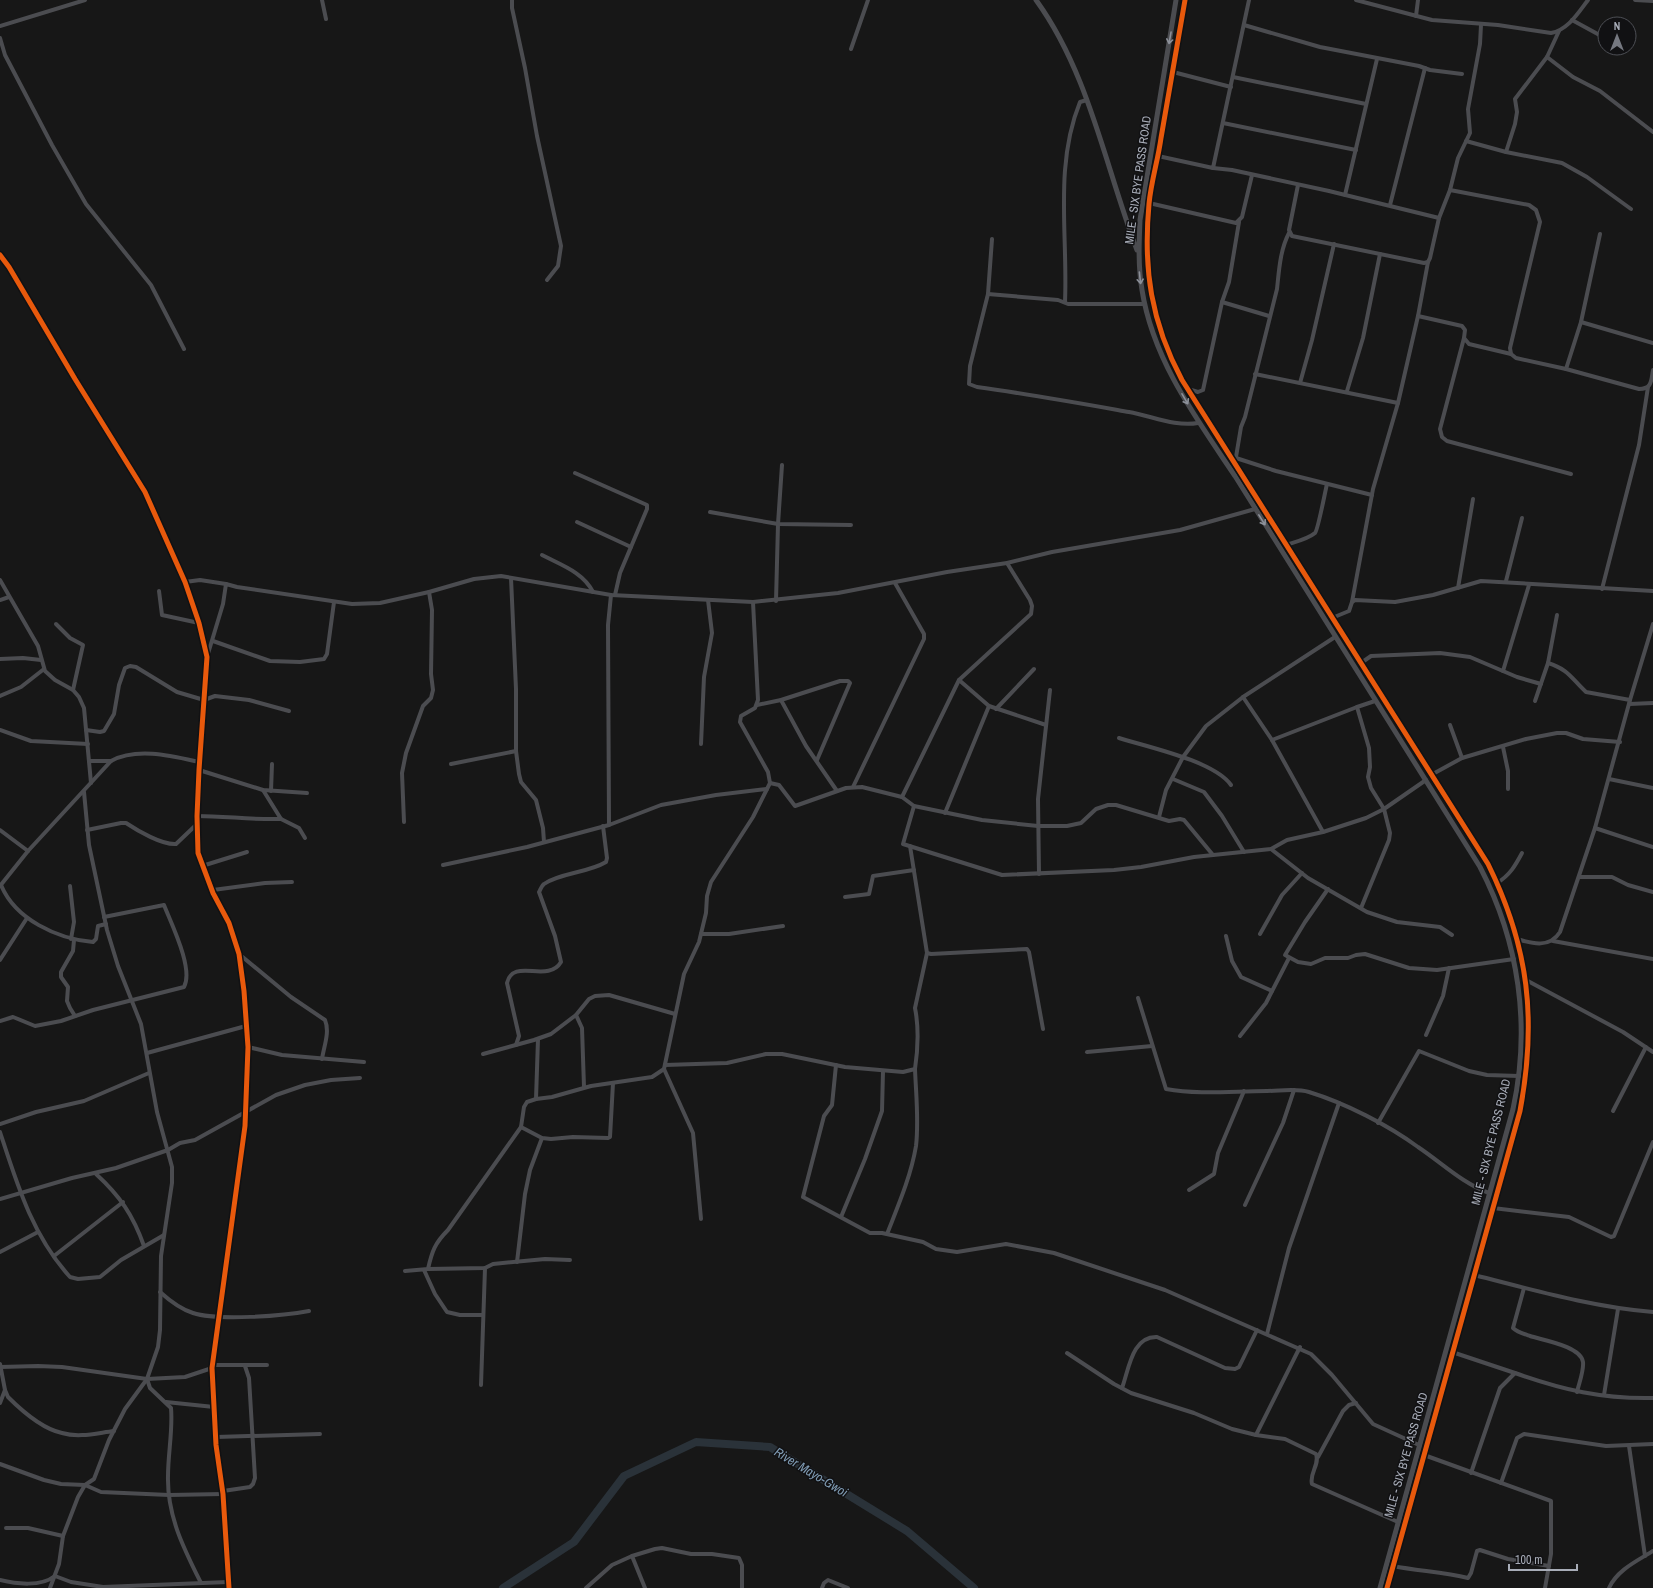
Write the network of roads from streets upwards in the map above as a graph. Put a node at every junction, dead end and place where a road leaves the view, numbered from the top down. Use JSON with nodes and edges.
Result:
{"nodes":[{"id":1,"x":85,"y":0,"type":"edge"},
{"id":2,"x":322,"y":0,"type":"edge"},
{"id":3,"x":512,"y":0,"type":"edge"},
{"id":4,"x":868,"y":0,"type":"edge"},
{"id":5,"x":1036,"y":0,"type":"edge"},
{"id":6,"x":1176,"y":0,"type":"edge"},
{"id":7,"x":1185,"y":0,"type":"edge"},
{"id":8,"x":1249,"y":0,"type":"edge"},
{"id":9,"x":1356,"y":0,"type":"edge"},
{"id":10,"x":1418,"y":0,"type":"edge"},
{"id":11,"x":1588,"y":0,"type":"edge"},
{"id":12,"x":1635,"y":0,"type":"edge"},
{"id":13,"x":1653,"y":1,"type":"edge"},
{"id":14,"x":1416,"y":16,"type":"junction"},
{"id":15,"x":326,"y":19,"type":"dead end"},
{"id":16,"x":1572,"y":20,"type":"junction"},
{"id":17,"x":1481,"y":24,"type":"junction"},
{"id":18,"x":1244,"y":25,"type":"junction"},
{"id":19,"x":0,"y":26,"type":"edge"},
{"id":20,"x":1558,"y":31,"type":"junction"},
{"id":21,"x":1597,"y":34,"type":"edge"},
{"id":22,"x":0,"y":38,"type":"edge"},
{"id":23,"x":851,"y":49,"type":"dead end"},
{"id":24,"x":1547,"y":57,"type":"junction"},
{"id":25,"x":1377,"y":58,"type":"junction"},
{"id":26,"x":1425,"y":68,"type":"junction"},
{"id":27,"x":1172,"y":72,"type":"junction"},
{"id":28,"x":1462,"y":74,"type":"dead end"},
{"id":29,"x":1233,"y":77,"type":"junction"},
{"id":30,"x":1231,"y":87,"type":"junction"},
{"id":31,"x":1087,"y":100,"type":"junction"},
{"id":32,"x":1366,"y":104,"type":"junction"},
{"id":33,"x":1223,"y":124,"type":"junction"},
{"id":34,"x":1653,"y":132,"type":"edge"},
{"id":35,"x":1466,"y":141,"type":"junction"},
{"id":36,"x":1356,"y":150,"type":"junction"},
{"id":37,"x":1506,"y":152,"type":"junction"},
{"id":38,"x":1158,"y":156,"type":"junction"},
{"id":39,"x":1213,"y":168,"type":"junction"},
{"id":40,"x":1252,"y":175,"type":"junction"},
{"id":41,"x":1298,"y":185,"type":"junction"},
{"id":42,"x":1450,"y":190,"type":"junction"},
{"id":43,"x":1345,"y":195,"type":"junction"},
{"id":44,"x":1149,"y":203,"type":"junction"},
{"id":45,"x":1390,"y":205,"type":"junction"},
{"id":46,"x":1631,"y":208,"type":"dead end"},
{"id":47,"x":1439,"y":218,"type":"junction"},
{"id":48,"x":1239,"y":222,"type":"junction"},
{"id":49,"x":1289,"y":233,"type":"junction"},
{"id":50,"x":1600,"y":234,"type":"dead end"},
{"id":51,"x":992,"y":240,"type":"dead end"},
{"id":52,"x":1334,"y":244,"type":"junction"},
{"id":53,"x":1138,"y":252,"type":"junction"},
{"id":54,"x":1380,"y":254,"type":"junction"},
{"id":55,"x":0,"y":255,"type":"edge"},
{"id":56,"x":1428,"y":262,"type":"junction"},
{"id":57,"x":1148,"y":276,"type":"junction"},
{"id":58,"x":547,"y":280,"type":"dead end"},
{"id":59,"x":988,"y":294,"type":"junction"},
{"id":60,"x":1065,"y":302,"type":"junction"},
{"id":61,"x":1222,"y":302,"type":"junction"},
{"id":62,"x":1144,"y":304,"type":"junction"},
{"id":63,"x":1270,"y":316,"type":"junction"},
{"id":64,"x":1418,"y":316,"type":"junction"},
{"id":65,"x":1581,"y":322,"type":"junction"},
{"id":66,"x":1464,"y":338,"type":"junction"},
{"id":67,"x":1653,"y":343,"type":"edge"},
{"id":68,"x":184,"y":349,"type":"dead end"},
{"id":69,"x":1511,"y":354,"type":"junction"},
{"id":70,"x":1566,"y":369,"type":"junction"},
{"id":71,"x":1653,"y":370,"type":"edge"},
{"id":72,"x":1255,"y":374,"type":"junction"},
{"id":73,"x":1300,"y":383,"type":"junction"},
{"id":74,"x":1648,"y":387,"type":"junction"},
{"id":75,"x":1188,"y":389,"type":"junction"},
{"id":76,"x":1347,"y":391,"type":"junction"},
{"id":77,"x":1398,"y":403,"type":"junction"},
{"id":78,"x":1198,"y":423,"type":"junction"},
{"id":79,"x":1235,"y":461,"type":"junction"},
{"id":80,"x":782,"y":465,"type":"dead end"},
{"id":81,"x":575,"y":472,"type":"dead end"},
{"id":82,"x":1571,"y":474,"type":"dead end"},
{"id":83,"x":1327,"y":484,"type":"junction"},
{"id":84,"x":1372,"y":496,"type":"junction"},
{"id":85,"x":1473,"y":499,"type":"dead end"},
{"id":86,"x":1255,"y":509,"type":"junction"},
{"id":87,"x":710,"y":512,"type":"dead end"},
{"id":88,"x":1522,"y":518,"type":"dead end"},
{"id":89,"x":577,"y":522,"type":"dead end"},
{"id":90,"x":778,"y":524,"type":"junction"},
{"id":91,"x":851,"y":525,"type":"dead end"},
{"id":92,"x":1286,"y":545,"type":"junction"},
{"id":93,"x":631,"y":546,"type":"junction"},
{"id":94,"x":542,"y":556,"type":"dead end"},
{"id":95,"x":1007,"y":563,"type":"junction"},
{"id":96,"x":511,"y":578,"type":"junction"},
{"id":97,"x":0,"y":580,"type":"edge"},
{"id":98,"x":1506,"y":581,"type":"junction"},
{"id":99,"x":186,"y":582,"type":"junction"},
{"id":100,"x":895,"y":583,"type":"junction"},
{"id":101,"x":226,"y":584,"type":"junction"},
{"id":102,"x":1529,"y":585,"type":"junction"},
{"id":103,"x":1458,"y":588,"type":"junction"},
{"id":104,"x":1602,"y":589,"type":"junction"},
{"id":105,"x":159,"y":591,"type":"dead end"},
{"id":106,"x":1653,"y":591,"type":"edge"},
{"id":107,"x":429,"y":592,"type":"junction"},
{"id":108,"x":593,"y":592,"type":"junction"},
{"id":109,"x":613,"y":595,"type":"junction"},
{"id":110,"x":9,"y":598,"type":"junction"},
{"id":111,"x":0,"y":600,"type":"edge"},
{"id":112,"x":708,"y":600,"type":"junction"},
{"id":113,"x":776,"y":601,"type":"junction"},
{"id":114,"x":334,"y":602,"type":"junction"},
{"id":115,"x":753,"y":602,"type":"junction"},
{"id":116,"x":1322,"y":602,"type":"junction"},
{"id":117,"x":1352,"y":602,"type":"junction"},
{"id":118,"x":1316,"y":606,"type":"junction"},
{"id":119,"x":1557,"y":615,"type":"dead end"},
{"id":120,"x":1332,"y":618,"type":"junction"},
{"id":121,"x":199,"y":623,"type":"junction"},
{"id":122,"x":56,"y":624,"type":"dead end"},
{"id":123,"x":1653,"y":624,"type":"edge"},
{"id":124,"x":1335,"y":637,"type":"junction"},
{"id":125,"x":213,"y":641,"type":"junction"},
{"id":126,"x":207,"y":657,"type":"junction"},
{"id":127,"x":0,"y":659,"type":"edge"},
{"id":128,"x":41,"y":660,"type":"junction"},
{"id":129,"x":1361,"y":663,"type":"junction"},
{"id":130,"x":1548,"y":663,"type":"junction"},
{"id":131,"x":44,"y":669,"type":"junction"},
{"id":132,"x":1034,"y":669,"type":"dead end"},
{"id":133,"x":1503,"y":671,"type":"junction"},
{"id":134,"x":960,"y":680,"type":"junction"},
{"id":135,"x":1541,"y":684,"type":"junction"},
{"id":136,"x":73,"y":690,"type":"junction"},
{"id":137,"x":1050,"y":690,"type":"dead end"},
{"id":138,"x":0,"y":696,"type":"edge"},
{"id":139,"x":1243,"y":696,"type":"junction"},
{"id":140,"x":204,"y":700,"type":"junction"},
{"id":141,"x":781,"y":700,"type":"junction"},
{"id":142,"x":1535,"y":700,"type":"dead end"},
{"id":143,"x":1375,"y":701,"type":"junction"},
{"id":144,"x":1629,"y":702,"type":"junction"},
{"id":145,"x":1653,"y":703,"type":"edge"},
{"id":146,"x":757,"y":705,"type":"junction"},
{"id":147,"x":989,"y":706,"type":"junction"},
{"id":148,"x":1357,"y":707,"type":"junction"},
{"id":149,"x":996,"y":709,"type":"junction"},
{"id":150,"x":289,"y":711,"type":"dead end"},
{"id":151,"x":1046,"y":725,"type":"junction"},
{"id":152,"x":1450,"y":725,"type":"dead end"},
{"id":153,"x":0,"y":730,"type":"edge"},
{"id":154,"x":86,"y":730,"type":"junction"},
{"id":155,"x":1118,"y":738,"type":"dead end"},
{"id":156,"x":1272,"y":740,"type":"junction"},
{"id":157,"x":1620,"y":742,"type":"junction"},
{"id":158,"x":88,"y":744,"type":"junction"},
{"id":159,"x":701,"y":744,"type":"dead end"},
{"id":160,"x":1503,"y":747,"type":"junction"},
{"id":161,"x":516,"y":751,"type":"junction"},
{"id":162,"x":1183,"y":757,"type":"junction"},
{"id":163,"x":1462,"y":758,"type":"junction"},
{"id":164,"x":817,"y":760,"type":"junction"},
{"id":165,"x":89,"y":761,"type":"junction"},
{"id":166,"x":111,"y":761,"type":"junction"},
{"id":167,"x":199,"y":762,"type":"junction"},
{"id":168,"x":272,"y":764,"type":"dead end"},
{"id":169,"x":451,"y":764,"type":"dead end"},
{"id":170,"x":199,"y":770,"type":"junction"},
{"id":171,"x":1431,"y":775,"type":"junction"},
{"id":172,"x":1173,"y":779,"type":"junction"},
{"id":173,"x":1609,"y":779,"type":"junction"},
{"id":174,"x":1426,"y":780,"type":"junction"},
{"id":175,"x":770,"y":783,"type":"junction"},
{"id":176,"x":91,"y":784,"type":"junction"},
{"id":177,"x":1231,"y":785,"type":"dead end"},
{"id":178,"x":853,"y":787,"type":"junction"},
{"id":179,"x":1653,"y":788,"type":"edge"},
{"id":180,"x":767,"y":789,"type":"junction"},
{"id":181,"x":1508,"y":789,"type":"dead end"},
{"id":182,"x":263,"y":790,"type":"junction"},
{"id":183,"x":271,"y":791,"type":"junction"},
{"id":184,"x":837,"y":791,"type":"junction"},
{"id":185,"x":84,"y":792,"type":"junction"},
{"id":186,"x":307,"y":793,"type":"dead end"},
{"id":187,"x":902,"y":797,"type":"junction"},
{"id":188,"x":914,"y":806,"type":"junction"},
{"id":189,"x":1384,"y":809,"type":"junction"},
{"id":190,"x":945,"y":813,"type":"junction"},
{"id":191,"x":197,"y":816,"type":"junction"},
{"id":192,"x":1159,"y":817,"type":"junction"},
{"id":193,"x":281,"y":818,"type":"junction"},
{"id":194,"x":404,"y":822,"type":"dead end"},
{"id":195,"x":197,"y":824,"type":"junction"},
{"id":196,"x":609,"y":824,"type":"junction"},
{"id":197,"x":603,"y":826,"type":"junction"},
{"id":198,"x":1038,"y":826,"type":"junction"},
{"id":199,"x":1595,"y":828,"type":"junction"},
{"id":200,"x":0,"y":830,"type":"edge"},
{"id":201,"x":87,"y":830,"type":"junction"},
{"id":202,"x":1322,"y":832,"type":"junction"},
{"id":203,"x":305,"y":838,"type":"dead end"},
{"id":204,"x":544,"y":842,"type":"junction"},
{"id":205,"x":910,"y":846,"type":"junction"},
{"id":206,"x":1653,"y":847,"type":"edge"},
{"id":207,"x":1271,"y":849,"type":"junction"},
{"id":208,"x":28,"y":851,"type":"junction"},
{"id":209,"x":247,"y":852,"type":"dead end"},
{"id":210,"x":1244,"y":852,"type":"junction"},
{"id":211,"x":1522,"y":853,"type":"dead end"},
{"id":212,"x":1213,"y":855,"type":"junction"},
{"id":213,"x":443,"y":865,"type":"dead end"},
{"id":214,"x":202,"y":866,"type":"junction"},
{"id":215,"x":914,"y":870,"type":"junction"},
{"id":216,"x":1302,"y":873,"type":"junction"},
{"id":217,"x":1039,"y":874,"type":"junction"},
{"id":218,"x":1579,"y":877,"type":"junction"},
{"id":219,"x":292,"y":882,"type":"dead end"},
{"id":220,"x":1497,"y":883,"type":"junction"},
{"id":221,"x":0,"y":886,"type":"edge"},
{"id":222,"x":70,"y":886,"type":"dead end"},
{"id":223,"x":1328,"y":889,"type":"junction"},
{"id":224,"x":213,"y":890,"type":"junction"},
{"id":225,"x":1653,"y":892,"type":"edge"},
{"id":226,"x":845,"y":897,"type":"dead end"},
{"id":227,"x":1361,"y":908,"type":"junction"},
{"id":228,"x":104,"y":917,"type":"junction"},
{"id":229,"x":27,"y":918,"type":"junction"},
{"id":230,"x":106,"y":924,"type":"junction"},
{"id":231,"x":784,"y":926,"type":"dead end"},
{"id":232,"x":701,"y":934,"type":"junction"},
{"id":233,"x":1260,"y":934,"type":"dead end"},
{"id":234,"x":1452,"y":935,"type":"dead end"},
{"id":235,"x":1226,"y":936,"type":"dead end"},
{"id":236,"x":73,"y":939,"type":"junction"},
{"id":237,"x":1517,"y":939,"type":"junction"},
{"id":238,"x":1553,"y":941,"type":"junction"},
{"id":239,"x":927,"y":953,"type":"junction"},
{"id":240,"x":239,"y":954,"type":"junction"},
{"id":241,"x":1289,"y":958,"type":"junction"},
{"id":242,"x":1514,"y":959,"type":"junction"},
{"id":243,"x":1653,"y":959,"type":"edge"},
{"id":244,"x":0,"y":960,"type":"edge"},
{"id":245,"x":1449,"y":968,"type":"junction"},
{"id":246,"x":1526,"y":980,"type":"junction"},
{"id":247,"x":1272,"y":991,"type":"junction"},
{"id":248,"x":1138,"y":998,"type":"dead end"},
{"id":249,"x":131,"y":1000,"type":"junction"},
{"id":250,"x":674,"y":1014,"type":"junction"},
{"id":251,"x":576,"y":1015,"type":"junction"},
{"id":252,"x":75,"y":1016,"type":"junction"},
{"id":253,"x":0,"y":1021,"type":"edge"},
{"id":254,"x":246,"y":1026,"type":"junction"},
{"id":255,"x":1043,"y":1029,"type":"dead end"},
{"id":256,"x":1426,"y":1035,"type":"dead end"},
{"id":257,"x":1240,"y":1036,"type":"dead end"},
{"id":258,"x":538,"y":1039,"type":"junction"},
{"id":259,"x":516,"y":1045,"type":"junction"},
{"id":260,"x":1152,"y":1046,"type":"junction"},
{"id":261,"x":248,"y":1047,"type":"junction"},
{"id":262,"x":1646,"y":1047,"type":"junction"},
{"id":263,"x":1087,"y":1052,"type":"dead end"},
{"id":264,"x":1653,"y":1052,"type":"edge"},
{"id":265,"x":147,"y":1053,"type":"junction"},
{"id":266,"x":483,"y":1054,"type":"dead end"},
{"id":267,"x":322,"y":1059,"type":"junction"},
{"id":268,"x":364,"y":1062,"type":"dead end"},
{"id":269,"x":836,"y":1065,"type":"junction"},
{"id":270,"x":665,"y":1067,"type":"junction"},
{"id":271,"x":915,"y":1069,"type":"junction"},
{"id":272,"x":883,"y":1071,"type":"junction"},
{"id":273,"x":150,"y":1073,"type":"junction"},
{"id":274,"x":1519,"y":1076,"type":"junction"},
{"id":275,"x":360,"y":1078,"type":"dead end"},
{"id":276,"x":613,"y":1083,"type":"junction"},
{"id":277,"x":584,"y":1087,"type":"junction"},
{"id":278,"x":1294,"y":1090,"type":"junction"},
{"id":279,"x":1244,"y":1091,"type":"junction"},
{"id":280,"x":536,"y":1099,"type":"junction"},
{"id":281,"x":1338,"y":1103,"type":"junction"},
{"id":282,"x":246,"y":1111,"type":"junction"},
{"id":283,"x":1614,"y":1111,"type":"dead end"},
{"id":284,"x":1378,"y":1123,"type":"junction"},
{"id":285,"x":0,"y":1124,"type":"edge"},
{"id":286,"x":521,"y":1126,"type":"junction"},
{"id":287,"x":0,"y":1132,"type":"edge"},
{"id":288,"x":542,"y":1138,"type":"junction"},
{"id":289,"x":1653,"y":1142,"type":"edge"},
{"id":290,"x":168,"y":1150,"type":"junction"},
{"id":291,"x":96,"y":1174,"type":"junction"},
{"id":292,"x":1189,"y":1190,"type":"dead end"},
{"id":293,"x":1489,"y":1193,"type":"junction"},
{"id":294,"x":20,"y":1194,"type":"junction"},
{"id":295,"x":0,"y":1199,"type":"edge"},
{"id":296,"x":123,"y":1202,"type":"junction"},
{"id":297,"x":1245,"y":1205,"type":"dead end"},
{"id":298,"x":1493,"y":1208,"type":"junction"},
{"id":299,"x":841,"y":1217,"type":"junction"},
{"id":300,"x":701,"y":1219,"type":"dead end"},
{"id":301,"x":38,"y":1232,"type":"junction"},
{"id":302,"x":887,"y":1234,"type":"junction"},
{"id":303,"x":164,"y":1235,"type":"junction"},
{"id":304,"x":144,"y":1246,"type":"junction"},
{"id":305,"x":0,"y":1252,"type":"edge"},
{"id":306,"x":54,"y":1256,"type":"junction"},
{"id":307,"x":570,"y":1260,"type":"dead end"},
{"id":308,"x":517,"y":1262,"type":"junction"},
{"id":309,"x":485,"y":1268,"type":"junction"},
{"id":310,"x":426,"y":1270,"type":"junction"},
{"id":311,"x":405,"y":1271,"type":"dead end"},
{"id":312,"x":1474,"y":1275,"type":"junction"},
{"id":313,"x":1524,"y":1288,"type":"junction"},
{"id":314,"x":160,"y":1292,"type":"junction"},
{"id":315,"x":1618,"y":1310,"type":"junction"},
{"id":316,"x":310,"y":1311,"type":"dead end"},
{"id":317,"x":1653,"y":1312,"type":"edge"},
{"id":318,"x":483,"y":1315,"type":"junction"},
{"id":319,"x":218,"y":1316,"type":"junction"},
{"id":320,"x":1257,"y":1330,"type":"junction"},
{"id":321,"x":1267,"y":1334,"type":"junction"},
{"id":322,"x":1300,"y":1347,"type":"junction"},
{"id":323,"x":1067,"y":1352,"type":"dead end"},
{"id":324,"x":1452,"y":1352,"type":"junction"},
{"id":325,"x":268,"y":1365,"type":"dead end"},
{"id":326,"x":0,"y":1366,"type":"edge"},
{"id":327,"x":244,"y":1366,"type":"junction"},
{"id":328,"x":213,"y":1367,"type":"junction"},
{"id":329,"x":1515,"y":1373,"type":"junction"},
{"id":330,"x":147,"y":1379,"type":"junction"},
{"id":331,"x":481,"y":1385,"type":"dead end"},
{"id":332,"x":1122,"y":1388,"type":"junction"},
{"id":333,"x":5,"y":1390,"type":"junction"},
{"id":334,"x":1578,"y":1392,"type":"junction"},
{"id":335,"x":1604,"y":1395,"type":"junction"},
{"id":336,"x":1653,"y":1398,"type":"edge"},
{"id":337,"x":165,"y":1402,"type":"junction"},
{"id":338,"x":0,"y":1403,"type":"edge"},
{"id":339,"x":1356,"y":1403,"type":"junction"},
{"id":340,"x":214,"y":1407,"type":"junction"},
{"id":341,"x":114,"y":1431,"type":"junction"},
{"id":342,"x":320,"y":1434,"type":"dead end"},
{"id":343,"x":252,"y":1436,"type":"junction"},
{"id":344,"x":1256,"y":1436,"type":"junction"},
{"id":345,"x":216,"y":1437,"type":"junction"},
{"id":346,"x":1653,"y":1444,"type":"edge"},
{"id":347,"x":1419,"y":1445,"type":"junction"},
{"id":348,"x":1629,"y":1446,"type":"junction"},
{"id":349,"x":1318,"y":1456,"type":"junction"},
{"id":350,"x":1424,"y":1456,"type":"junction"},
{"id":351,"x":0,"y":1464,"type":"edge"},
{"id":352,"x":1471,"y":1473,"type":"junction"},
{"id":353,"x":1501,"y":1482,"type":"junction"},
{"id":354,"x":85,"y":1485,"type":"junction"},
{"id":355,"x":223,"y":1492,"type":"junction"},
{"id":356,"x":169,"y":1495,"type":"junction"},
{"id":357,"x":1398,"y":1522,"type":"junction"},
{"id":358,"x":6,"y":1528,"type":"dead end"},
{"id":359,"x":1395,"y":1533,"type":"junction"},
{"id":360,"x":1401,"y":1535,"type":"junction"},
{"id":361,"x":63,"y":1536,"type":"junction"},
{"id":362,"x":1653,"y":1551,"type":"edge"},
{"id":363,"x":632,"y":1556,"type":"junction"},
{"id":364,"x":1645,"y":1556,"type":"junction"},
{"id":365,"x":1393,"y":1566,"type":"junction"},
{"id":366,"x":1549,"y":1566,"type":"junction"},
{"id":367,"x":55,"y":1576,"type":"junction"},
{"id":368,"x":0,"y":1580,"type":"edge"},
{"id":369,"x":228,"y":1582,"type":"junction"},
{"id":370,"x":201,"y":1583,"type":"junction"},
{"id":371,"x":50,"y":1588,"type":"edge"},
{"id":372,"x":229,"y":1588,"type":"edge"},
{"id":373,"x":586,"y":1588,"type":"edge"},
{"id":374,"x":645,"y":1588,"type":"edge"},
{"id":375,"x":742,"y":1588,"type":"edge"},
{"id":376,"x":822,"y":1588,"type":"edge"},
{"id":377,"x":848,"y":1588,"type":"edge"},
{"id":378,"x":1380,"y":1588,"type":"edge"},
{"id":379,"x":1387,"y":1588,"type":"edge"},
{"id":380,"x":1545,"y":1588,"type":"edge"},
{"id":381,"x":1608,"y":1588,"type":"edge"}],
"edges":[{"from":1,"to":19,"type":"street"},
{"from":2,"to":15,"type":"street"},
{"from":3,"to":58,"type":"street"},
{"from":4,"to":23,"type":"street"},
{"from":5,"to":31,"type":"street"},
{"from":6,"to":53,"type":"street","name":"MILE - SIX BYE PASS ROAD","one_way":true},
{"from":7,"to":27,"type":"street"},
{"from":8,"to":18,"type":"street"},
{"from":9,"to":14,"type":"street"},
{"from":10,"to":14,"type":"street"},
{"from":11,"to":16,"type":"street"},
{"from":12,"to":13,"type":"street"},
{"from":14,"to":17,"type":"street"},
{"from":16,"to":20,"type":"street"},
{"from":16,"to":21,"type":"street"},
{"from":17,"to":20,"type":"street"},
{"from":17,"to":35,"type":"street"},
{"from":18,"to":25,"type":"street"},
{"from":18,"to":29,"type":"street"},
{"from":20,"to":24,"type":"street"},
{"from":22,"to":68,"type":"street"},
{"from":24,"to":34,"type":"street"},
{"from":24,"to":37,"type":"street"},
{"from":25,"to":26,"type":"street"},
{"from":25,"to":32,"type":"street"},
{"from":26,"to":28,"type":"street"},
{"from":26,"to":45,"type":"street"},
{"from":27,"to":30,"type":"street"},
{"from":27,"to":38,"type":"street"},
{"from":29,"to":30,"type":"street"},
{"from":29,"to":32,"type":"street"},
{"from":30,"to":33,"type":"street"},
{"from":31,"to":53,"type":"street"},
{"from":31,"to":60,"type":"street"},
{"from":32,"to":36,"type":"street"},
{"from":33,"to":36,"type":"street"},
{"from":33,"to":39,"type":"street"},
{"from":35,"to":37,"type":"street"},
{"from":35,"to":42,"type":"street"},
{"from":36,"to":43,"type":"street"},
{"from":37,"to":46,"type":"street"},
{"from":38,"to":39,"type":"street"},
{"from":38,"to":44,"type":"street"},
{"from":39,"to":40,"type":"street"},
{"from":40,"to":41,"type":"street"},
{"from":40,"to":48,"type":"street"},
{"from":41,"to":43,"type":"street"},
{"from":41,"to":49,"type":"street"},
{"from":42,"to":47,"type":"street"},
{"from":42,"to":69,"type":"street"},
{"from":43,"to":45,"type":"street"},
{"from":44,"to":48,"type":"street"},
{"from":44,"to":57,"type":"street"},
{"from":45,"to":47,"type":"street"},
{"from":47,"to":56,"type":"street"},
{"from":48,"to":61,"type":"street"},
{"from":49,"to":52,"type":"street"},
{"from":49,"to":63,"type":"street"},
{"from":50,"to":65,"type":"street"},
{"from":51,"to":59,"type":"street"},
{"from":52,"to":54,"type":"street"},
{"from":52,"to":73,"type":"street"},
{"from":53,"to":57,"type":"street"},
{"from":53,"to":62,"type":"street","name":"MILE - SIX BYE PASS ROAD","one_way":true},
{"from":54,"to":56,"type":"street"},
{"from":54,"to":76,"type":"street"},
{"from":55,"to":99,"type":"street"},
{"from":56,"to":64,"type":"street"},
{"from":57,"to":75,"type":"street"},
{"from":59,"to":60,"type":"street"},
{"from":59,"to":78,"type":"street"},
{"from":60,"to":62,"type":"street"},
{"from":61,"to":63,"type":"street"},
{"from":61,"to":75,"type":"street"},
{"from":62,"to":78,"type":"street","name":"MILE - SIX BYE PASS ROAD","one_way":true},
{"from":63,"to":72,"type":"street"},
{"from":64,"to":66,"type":"street"},
{"from":64,"to":77,"type":"street"},
{"from":65,"to":67,"type":"street"},
{"from":65,"to":70,"type":"street"},
{"from":66,"to":69,"type":"street"},
{"from":66,"to":82,"type":"street"},
{"from":69,"to":70,"type":"street"},
{"from":70,"to":74,"type":"street"},
{"from":71,"to":74,"type":"street"},
{"from":72,"to":73,"type":"street"},
{"from":72,"to":79,"type":"street"},
{"from":73,"to":76,"type":"street"},
{"from":74,"to":104,"type":"street"},
{"from":75,"to":79,"type":"street"},
{"from":76,"to":77,"type":"street"},
{"from":77,"to":84,"type":"street"},
{"from":78,"to":86,"type":"street","name":"MILE - SIX BYE PASS ROAD"},
{"from":79,"to":83,"type":"street"},
{"from":79,"to":92,"type":"street"},
{"from":80,"to":90,"type":"street"},
{"from":81,"to":93,"type":"street"},
{"from":83,"to":84,"type":"street"},
{"from":83,"to":92,"type":"street"},
{"from":84,"to":117,"type":"street"},
{"from":85,"to":103,"type":"street"},
{"from":86,"to":95,"type":"street"},
{"from":86,"to":118,"type":"street","name":"MILE - SIX BYE PASS ROAD","one_way":true},
{"from":87,"to":90,"type":"street"},
{"from":88,"to":98,"type":"street"},
{"from":89,"to":93,"type":"street"},
{"from":90,"to":91,"type":"street"},
{"from":90,"to":113,"type":"street"},
{"from":92,"to":116,"type":"street"},
{"from":93,"to":109,"type":"street"},
{"from":94,"to":108,"type":"street"},
{"from":95,"to":100,"type":"street"},
{"from":95,"to":134,"type":"street"},
{"from":96,"to":107,"type":"street"},
{"from":96,"to":108,"type":"street"},
{"from":96,"to":161,"type":"street"},
{"from":97,"to":110,"type":"street"},
{"from":98,"to":102,"type":"street"},
{"from":98,"to":103,"type":"street"},
{"from":99,"to":101,"type":"street"},
{"from":99,"to":121,"type":"street"},
{"from":100,"to":113,"type":"street"},
{"from":100,"to":178,"type":"street"},
{"from":101,"to":114,"type":"street"},
{"from":101,"to":125,"type":"street"},
{"from":102,"to":104,"type":"street"},
{"from":102,"to":133,"type":"street"},
{"from":103,"to":117,"type":"street"},
{"from":104,"to":106,"type":"street"},
{"from":105,"to":121,"type":"street"},
{"from":107,"to":114,"type":"street"},
{"from":107,"to":194,"type":"street"},
{"from":108,"to":109,"type":"street"},
{"from":109,"to":112,"type":"street"},
{"from":109,"to":196,"type":"street"},
{"from":110,"to":111,"type":"street"},
{"from":110,"to":128,"type":"street"},
{"from":112,"to":115,"type":"street"},
{"from":112,"to":159,"type":"street"},
{"from":113,"to":115,"type":"street"},
{"from":114,"to":125,"type":"street"},
{"from":115,"to":146,"type":"street"},
{"from":116,"to":118,"type":"street"},
{"from":116,"to":120,"type":"street"},
{"from":117,"to":120,"type":"street"},
{"from":118,"to":124,"type":"street","name":"MILE - SIX BYE PASS ROAD"},
{"from":119,"to":130,"type":"street"},
{"from":120,"to":129,"type":"street"},
{"from":121,"to":126,"type":"street"},
{"from":122,"to":136,"type":"street"},
{"from":123,"to":144,"type":"street"},
{"from":124,"to":139,"type":"street"},
{"from":124,"to":143,"type":"street","name":"MILE - SIX BYE PASS ROAD"},
{"from":125,"to":126,"type":"street"},
{"from":126,"to":140,"type":"street"},
{"from":127,"to":128,"type":"street"},
{"from":128,"to":131,"type":"street"},
{"from":129,"to":133,"type":"street"},
{"from":129,"to":171,"type":"street"},
{"from":130,"to":135,"type":"street"},
{"from":130,"to":144,"type":"street"},
{"from":131,"to":136,"type":"street"},
{"from":131,"to":138,"type":"street"},
{"from":132,"to":149,"type":"street"},
{"from":133,"to":135,"type":"street"},
{"from":134,"to":147,"type":"street"},
{"from":134,"to":187,"type":"street"},
{"from":135,"to":142,"type":"street"},
{"from":136,"to":154,"type":"street"},
{"from":137,"to":151,"type":"street"},
{"from":139,"to":156,"type":"street"},
{"from":139,"to":162,"type":"street"},
{"from":140,"to":150,"type":"street"},
{"from":140,"to":154,"type":"street"},
{"from":140,"to":167,"type":"street"},
{"from":141,"to":146,"type":"street"},
{"from":141,"to":164,"type":"street"},
{"from":141,"to":164,"type":"street"},
{"from":143,"to":148,"type":"street"},
{"from":143,"to":174,"type":"street","name":"MILE - SIX BYE PASS ROAD"},
{"from":144,"to":145,"type":"street"},
{"from":144,"to":157,"type":"street"},
{"from":146,"to":175,"type":"street"},
{"from":147,"to":149,"type":"street"},
{"from":147,"to":190,"type":"street"},
{"from":148,"to":156,"type":"street"},
{"from":148,"to":189,"type":"street"},
{"from":149,"to":151,"type":"street"},
{"from":151,"to":198,"type":"street"},
{"from":152,"to":163,"type":"street"},
{"from":153,"to":158,"type":"street"},
{"from":154,"to":158,"type":"street"},
{"from":155,"to":162,"type":"street"},
{"from":156,"to":202,"type":"street"},
{"from":157,"to":160,"type":"street"},
{"from":157,"to":173,"type":"street"},
{"from":158,"to":165,"type":"street"},
{"from":160,"to":163,"type":"street"},
{"from":160,"to":181,"type":"street"},
{"from":161,"to":169,"type":"street"},
{"from":161,"to":204,"type":"street"},
{"from":162,"to":172,"type":"street"},
{"from":162,"to":177,"type":"street"},
{"from":163,"to":171,"type":"street"},
{"from":164,"to":184,"type":"street"},
{"from":165,"to":166,"type":"street"},
{"from":165,"to":176,"type":"street"},
{"from":166,"to":167,"type":"street"},
{"from":166,"to":176,"type":"street"},
{"from":167,"to":170,"type":"street"},
{"from":168,"to":183,"type":"street"},
{"from":170,"to":182,"type":"street"},
{"from":170,"to":191,"type":"street"},
{"from":171,"to":220,"type":"street"},
{"from":172,"to":192,"type":"street"},
{"from":172,"to":210,"type":"street"},
{"from":173,"to":179,"type":"street"},
{"from":173,"to":199,"type":"street"},
{"from":174,"to":189,"type":"street"},
{"from":174,"to":242,"type":"street","name":"MILE - SIX BYE PASS ROAD"},
{"from":175,"to":180,"type":"street"},
{"from":175,"to":184,"type":"street"},
{"from":176,"to":185,"type":"street"},
{"from":178,"to":184,"type":"street"},
{"from":178,"to":187,"type":"street"},
{"from":180,"to":196,"type":"street"},
{"from":180,"to":232,"type":"street"},
{"from":182,"to":183,"type":"street"},
{"from":182,"to":193,"type":"street"},
{"from":183,"to":186,"type":"street"},
{"from":185,"to":201,"type":"street"},
{"from":185,"to":208,"type":"street"},
{"from":187,"to":188,"type":"street"},
{"from":188,"to":190,"type":"street"},
{"from":188,"to":205,"type":"street"},
{"from":189,"to":202,"type":"street"},
{"from":189,"to":227,"type":"street"},
{"from":190,"to":198,"type":"street"},
{"from":191,"to":193,"type":"street"},
{"from":191,"to":195,"type":"street"},
{"from":192,"to":198,"type":"street"},
{"from":192,"to":212,"type":"street"},
{"from":193,"to":203,"type":"street"},
{"from":195,"to":201,"type":"street"},
{"from":195,"to":214,"type":"street"},
{"from":196,"to":197,"type":"street"},
{"from":197,"to":204,"type":"street"},
{"from":197,"to":259,"type":"street"},
{"from":198,"to":217,"type":"street"},
{"from":199,"to":206,"type":"street"},
{"from":199,"to":218,"type":"street"},
{"from":200,"to":208,"type":"street"},
{"from":201,"to":228,"type":"street"},
{"from":202,"to":207,"type":"street"},
{"from":204,"to":213,"type":"street"},
{"from":205,"to":215,"type":"street"},
{"from":205,"to":217,"type":"street"},
{"from":207,"to":210,"type":"street"},
{"from":207,"to":216,"type":"street"},
{"from":208,"to":221,"type":"street"},
{"from":209,"to":214,"type":"street"},
{"from":210,"to":212,"type":"street"},
{"from":211,"to":220,"type":"street"},
{"from":212,"to":217,"type":"street"},
{"from":214,"to":224,"type":"street"},
{"from":215,"to":226,"type":"street"},
{"from":215,"to":239,"type":"street"},
{"from":216,"to":223,"type":"street"},
{"from":216,"to":233,"type":"street"},
{"from":218,"to":225,"type":"street"},
{"from":218,"to":238,"type":"street"},
{"from":219,"to":224,"type":"street"},
{"from":220,"to":237,"type":"street"},
{"from":221,"to":229,"type":"street"},
{"from":222,"to":236,"type":"street"},
{"from":223,"to":227,"type":"street"},
{"from":223,"to":241,"type":"street"},
{"from":224,"to":240,"type":"street"},
{"from":227,"to":234,"type":"street"},
{"from":228,"to":230,"type":"street"},
{"from":228,"to":249,"type":"street"},
{"from":229,"to":236,"type":"street"},
{"from":229,"to":244,"type":"street"},
{"from":230,"to":236,"type":"street"},
{"from":230,"to":249,"type":"street"},
{"from":231,"to":232,"type":"street"},
{"from":232,"to":250,"type":"street"},
{"from":235,"to":247,"type":"street"},
{"from":236,"to":252,"type":"street"},
{"from":237,"to":238,"type":"street"},
{"from":237,"to":246,"type":"street"},
{"from":238,"to":243,"type":"street"},
{"from":239,"to":255,"type":"street"},
{"from":239,"to":271,"type":"street"},
{"from":240,"to":254,"type":"street"},
{"from":240,"to":267,"type":"street"},
{"from":241,"to":245,"type":"street"},
{"from":241,"to":247,"type":"street"},
{"from":242,"to":245,"type":"street"},
{"from":242,"to":274,"type":"street","name":"MILE - SIX BYE PASS ROAD"},
{"from":245,"to":256,"type":"street"},
{"from":246,"to":262,"type":"street"},
{"from":246,"to":298,"type":"street"},
{"from":247,"to":257,"type":"street"},
{"from":248,"to":260,"type":"street"},
{"from":249,"to":252,"type":"street"},
{"from":249,"to":265,"type":"street"},
{"from":250,"to":251,"type":"street"},
{"from":250,"to":270,"type":"street"},
{"from":251,"to":258,"type":"street"},
{"from":251,"to":277,"type":"street"},
{"from":252,"to":253,"type":"street"},
{"from":254,"to":261,"type":"street"},
{"from":254,"to":265,"type":"street"},
{"from":258,"to":259,"type":"street"},
{"from":258,"to":280,"type":"street"},
{"from":259,"to":266,"type":"street"},
{"from":260,"to":263,"type":"street"},
{"from":260,"to":279,"type":"street"},
{"from":261,"to":267,"type":"street"},
{"from":261,"to":282,"type":"street"},
{"from":262,"to":264,"type":"street"},
{"from":262,"to":283,"type":"street"},
{"from":265,"to":273,"type":"street"},
{"from":267,"to":268,"type":"street"},
{"from":269,"to":270,"type":"street"},
{"from":269,"to":272,"type":"street"},
{"from":269,"to":299,"type":"street"},
{"from":270,"to":276,"type":"street"},
{"from":270,"to":300,"type":"street"},
{"from":271,"to":272,"type":"street"},
{"from":271,"to":302,"type":"street"},
{"from":272,"to":299,"type":"street"},
{"from":273,"to":285,"type":"street"},
{"from":273,"to":290,"type":"street"},
{"from":274,"to":284,"type":"street"},
{"from":274,"to":293,"type":"street","name":"MILE - SIX BYE PASS ROAD"},
{"from":275,"to":282,"type":"street"},
{"from":276,"to":277,"type":"street"},
{"from":276,"to":288,"type":"street"},
{"from":277,"to":280,"type":"street"},
{"from":278,"to":279,"type":"street"},
{"from":278,"to":281,"type":"street"},
{"from":278,"to":297,"type":"street"},
{"from":279,"to":292,"type":"street"},
{"from":280,"to":286,"type":"street"},
{"from":281,"to":284,"type":"street"},
{"from":281,"to":321,"type":"street"},
{"from":282,"to":290,"type":"street"},
{"from":282,"to":319,"type":"street"},
{"from":284,"to":293,"type":"street"},
{"from":286,"to":288,"type":"street"},
{"from":286,"to":310,"type":"street"},
{"from":287,"to":294,"type":"street"},
{"from":288,"to":308,"type":"street"},
{"from":289,"to":298,"type":"street"},
{"from":290,"to":291,"type":"street"},
{"from":290,"to":303,"type":"street"},
{"from":291,"to":294,"type":"street"},
{"from":291,"to":296,"type":"street"},
{"from":293,"to":347,"type":"street","name":"MILE - SIX BYE PASS ROAD"},
{"from":294,"to":295,"type":"street"},
{"from":294,"to":301,"type":"street"},
{"from":296,"to":304,"type":"street"},
{"from":296,"to":306,"type":"street"},
{"from":298,"to":312,"type":"street"},
{"from":299,"to":302,"type":"street"},
{"from":301,"to":305,"type":"street"},
{"from":301,"to":306,"type":"street"},
{"from":302,"to":320,"type":"street"},
{"from":303,"to":304,"type":"street"},
{"from":303,"to":314,"type":"street"},
{"from":304,"to":306,"type":"street"},
{"from":307,"to":308,"type":"street"},
{"from":308,"to":309,"type":"street"},
{"from":309,"to":310,"type":"street"},
{"from":309,"to":318,"type":"street"},
{"from":310,"to":311,"type":"street"},
{"from":310,"to":318,"type":"street"},
{"from":312,"to":313,"type":"street"},
{"from":312,"to":324,"type":"street"},
{"from":313,"to":315,"type":"street"},
{"from":313,"to":334,"type":"street"},
{"from":314,"to":319,"type":"street"},
{"from":314,"to":330,"type":"street"},
{"from":315,"to":317,"type":"street"},
{"from":315,"to":335,"type":"street"},
{"from":316,"to":319,"type":"street"},
{"from":318,"to":331,"type":"street"},
{"from":319,"to":328,"type":"street"},
{"from":320,"to":321,"type":"street"},
{"from":320,"to":332,"type":"street"},
{"from":321,"to":322,"type":"street"},
{"from":322,"to":339,"type":"street"},
{"from":322,"to":344,"type":"street"},
{"from":323,"to":332,"type":"street"},
{"from":324,"to":329,"type":"street"},
{"from":324,"to":350,"type":"street"},
{"from":325,"to":327,"type":"street"},
{"from":326,"to":330,"type":"street"},
{"from":326,"to":333,"type":"street"},
{"from":327,"to":328,"type":"street"},
{"from":327,"to":343,"type":"street"},
{"from":328,"to":330,"type":"street"},
{"from":328,"to":340,"type":"street"},
{"from":329,"to":334,"type":"street"},
{"from":329,"to":352,"type":"street"},
{"from":330,"to":337,"type":"street"},
{"from":330,"to":341,"type":"street"},
{"from":332,"to":344,"type":"street"},
{"from":333,"to":338,"type":"street"},
{"from":333,"to":341,"type":"street"},
{"from":334,"to":335,"type":"street"},
{"from":335,"to":336,"type":"street"},
{"from":337,"to":340,"type":"street"},
{"from":337,"to":356,"type":"street"},
{"from":339,"to":347,"type":"street"},
{"from":339,"to":349,"type":"street"},
{"from":340,"to":345,"type":"street"},
{"from":341,"to":354,"type":"street"},
{"from":342,"to":343,"type":"street"},
{"from":343,"to":345,"type":"street"},
{"from":343,"to":355,"type":"street"},
{"from":344,"to":349,"type":"street"},
{"from":345,"to":355,"type":"street"},
{"from":346,"to":348,"type":"street"},
{"from":347,"to":357,"type":"street","name":"MILE - SIX BYE PASS ROAD"},
{"from":348,"to":353,"type":"street"},
{"from":348,"to":364,"type":"street"},
{"from":349,"to":357,"type":"street"},
{"from":350,"to":352,"type":"street"},
{"from":350,"to":360,"type":"street"},
{"from":351,"to":354,"type":"street"},
{"from":352,"to":353,"type":"street"},
{"from":353,"to":366,"type":"street"},
{"from":354,"to":356,"type":"street"},
{"from":354,"to":361,"type":"street"},
{"from":355,"to":356,"type":"street"},
{"from":355,"to":369,"type":"street"},
{"from":356,"to":370,"type":"street"},
{"from":357,"to":359,"type":"street","name":"MILE - SIX BYE PASS ROAD"},
{"from":358,"to":361,"type":"street"},
{"from":359,"to":360,"type":"street"},
{"from":359,"to":378,"type":"street","name":"MILE - SIX BYE PASS ROAD"},
{"from":360,"to":365,"type":"street"},
{"from":361,"to":367,"type":"street"},
{"from":362,"to":364,"type":"street"},
{"from":363,"to":373,"type":"street"},
{"from":363,"to":374,"type":"street"},
{"from":363,"to":375,"type":"street"},
{"from":364,"to":381,"type":"street"},
{"from":365,"to":366,"type":"street"},
{"from":365,"to":379,"type":"street"},
{"from":366,"to":380,"type":"street"},
{"from":367,"to":368,"type":"street"},
{"from":367,"to":370,"type":"street"},
{"from":367,"to":371,"type":"street"},
{"from":369,"to":370,"type":"street"},
{"from":369,"to":372,"type":"street"},
{"from":376,"to":377,"type":"street"}]}
